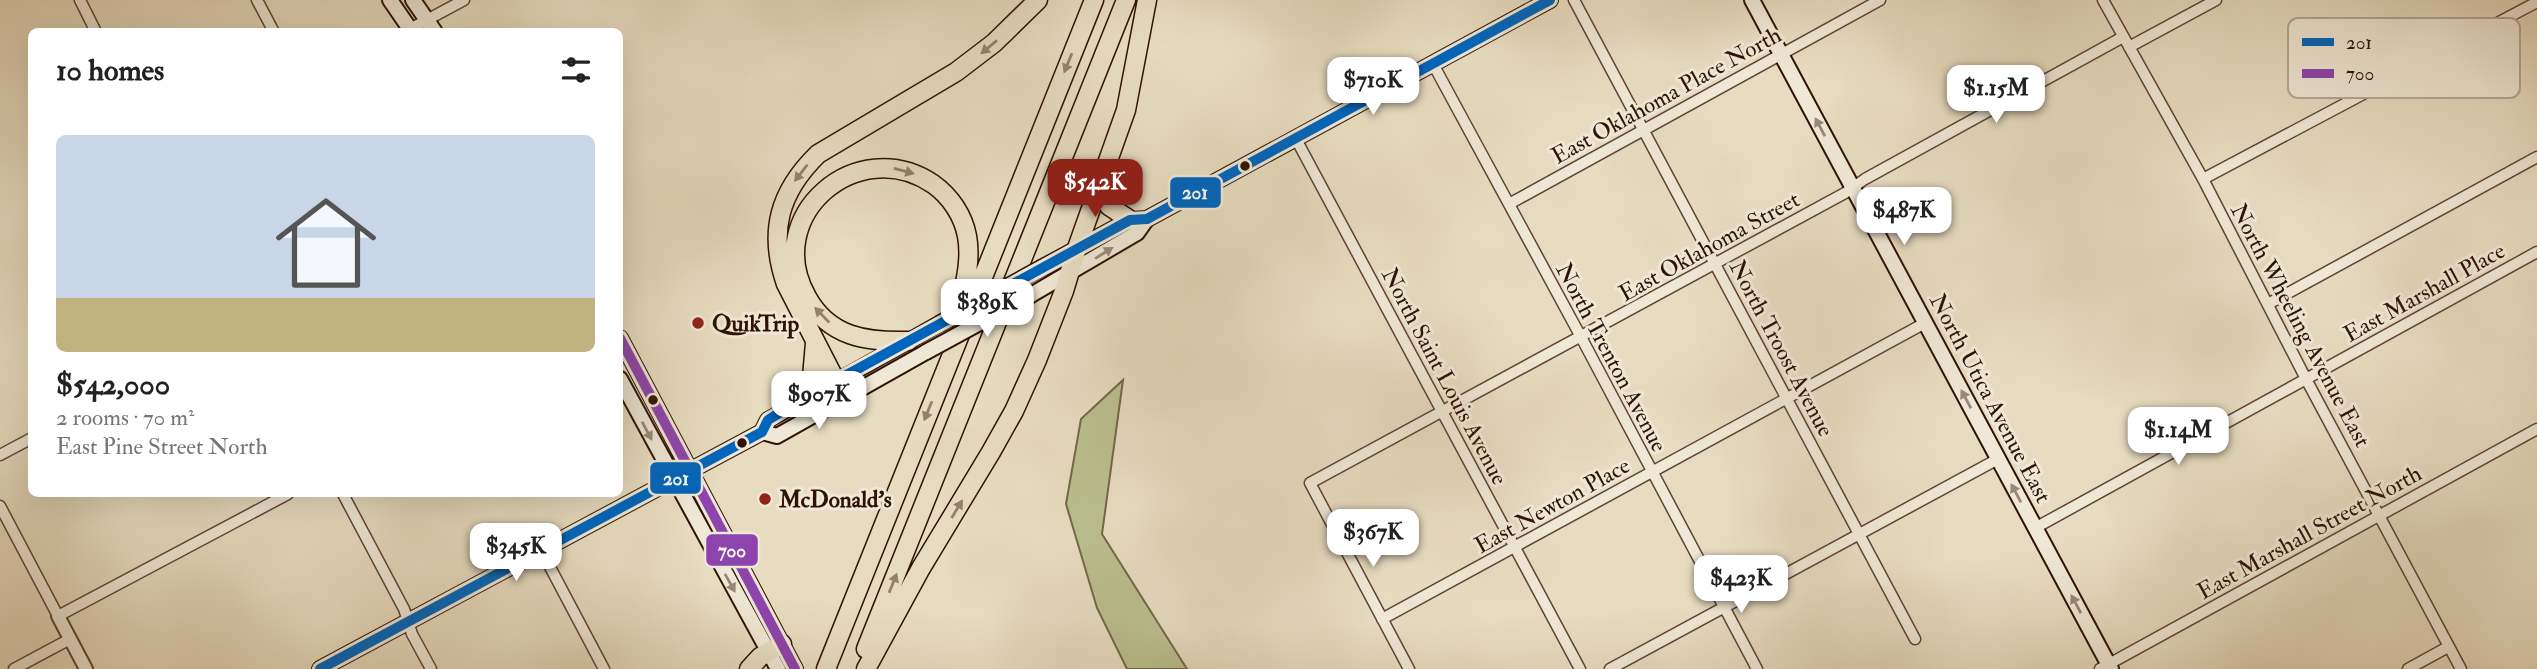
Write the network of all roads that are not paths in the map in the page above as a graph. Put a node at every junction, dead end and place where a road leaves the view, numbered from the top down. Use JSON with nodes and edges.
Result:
{"nodes":[{"id":1,"x":79,"y":0,"type":"edge"},
{"id":2,"x":257,"y":0,"type":"edge"},
{"id":3,"x":390,"y":0,"type":"edge"},
{"id":4,"x":413,"y":0,"type":"edge"},
{"id":5,"x":464,"y":0,"type":"edge"},
{"id":6,"x":1038,"y":0,"type":"edge"},
{"id":7,"x":1094,"y":0,"type":"edge"},
{"id":8,"x":1126,"y":0,"type":"edge"},
{"id":9,"x":1147,"y":0,"type":"edge"},
{"id":10,"x":1550,"y":0,"type":"edge"},
{"id":11,"x":1574,"y":0,"type":"edge"},
{"id":12,"x":1752,"y":0,"type":"edge"},
{"id":13,"x":1880,"y":0,"type":"edge"},
{"id":14,"x":2103,"y":0,"type":"edge"},
{"id":15,"x":2216,"y":0,"type":"edge"},
{"id":16,"x":2537,"y":2,"type":"edge"},
{"id":17,"x":2507,"y":18,"type":"edge"},
{"id":18,"x":431,"y":26,"type":"edge"},
{"id":19,"x":94,"y":28,"type":"edge"},
{"id":20,"x":272,"y":28,"type":"edge"},
{"id":21,"x":410,"y":28,"type":"edge"},
{"id":22,"x":2123,"y":37,"type":"junction"},
{"id":23,"x":2129,"y":47,"type":"junction"},
{"id":24,"x":1780,"y":54,"type":"junction"},
{"id":25,"x":1433,"y":64,"type":"junction"},
{"id":26,"x":2356,"y":98,"type":"edge"},
{"id":27,"x":1643,"y":132,"type":"junction"},
{"id":28,"x":1296,"y":139,"type":"junction"},
{"id":29,"x":2537,"y":157,"type":"edge"},
{"id":30,"x":2203,"y":179,"type":"junction"},
{"id":31,"x":1852,"y":187,"type":"junction"},
{"id":32,"x":1100,"y":189,"type":"junction"},
{"id":33,"x":1509,"y":204,"type":"junction"},
{"id":34,"x":1138,"y":220,"type":"junction"},
{"id":35,"x":1077,"y":248,"type":"junction"},
{"id":36,"x":2537,"y":252,"type":"edge"},
{"id":37,"x":1716,"y":264,"type":"junction"},
{"id":38,"x":1070,"y":274,"type":"junction"},
{"id":39,"x":2269,"y":304,"type":"junction"},
{"id":40,"x":1925,"y":323,"type":"junction"},
{"id":41,"x":1581,"y":337,"type":"junction"},
{"id":42,"x":908,"y":341,"type":"junction"},
{"id":43,"x":815,"y":343,"type":"junction"},
{"id":44,"x":623,"y":344,"type":"edge"},
{"id":45,"x":951,"y":356,"type":"junction"},
{"id":46,"x":2306,"y":379,"type":"junction"},
{"id":47,"x":835,"y":380,"type":"junction"},
{"id":48,"x":623,"y":385,"type":"edge"},
{"id":49,"x":844,"y":397,"type":"junction"},
{"id":50,"x":1787,"y":398,"type":"junction"},
{"id":51,"x":799,"y":401,"type":"junction"},
{"id":52,"x":1442,"y":411,"type":"junction"},
{"id":53,"x":2537,"y":429,"type":"edge"},
{"id":54,"x":762,"y":432,"type":"junction"},
{"id":55,"x":28,"y":440,"type":"edge"},
{"id":56,"x":0,"y":455,"type":"edge"},
{"id":57,"x":1998,"y":459,"type":"junction"},
{"id":58,"x":691,"y":471,"type":"junction"},
{"id":59,"x":1651,"y":472,"type":"junction"},
{"id":60,"x":674,"y":481,"type":"junction"},
{"id":61,"x":282,"y":497,"type":"edge"},
{"id":62,"x":345,"y":497,"type":"edge"},
{"id":63,"x":0,"y":506,"type":"edge"},
{"id":64,"x":2379,"y":515,"type":"junction"},
{"id":65,"x":3,"y":521,"type":"edge"},
{"id":66,"x":2035,"y":527,"type":"junction"},
{"id":67,"x":1858,"y":533,"type":"junction"},
{"id":68,"x":1515,"y":547,"type":"junction"},
{"id":69,"x":541,"y":550,"type":"junction"},
{"id":70,"x":1723,"y":607,"type":"junction"},
{"id":71,"x":58,"y":616,"type":"junction"},
{"id":72,"x":1382,"y":620,"type":"junction"},
{"id":73,"x":408,"y":622,"type":"junction"},
{"id":74,"x":70,"y":639,"type":"junction"},
{"id":75,"x":1915,"y":639,"type":"dead end"},
{"id":76,"x":2448,"y":647,"type":"junction"},
{"id":77,"x":775,"y":648,"type":"junction"},
{"id":78,"x":2106,"y":668,"type":"edge"},
{"id":79,"x":13,"y":669,"type":"edge"},
{"id":80,"x":86,"y":669,"type":"edge"},
{"id":81,"x":320,"y":669,"type":"edge"},
{"id":82,"x":430,"y":669,"type":"edge"},
{"id":83,"x":604,"y":669,"type":"edge"},
{"id":84,"x":749,"y":669,"type":"edge"},
{"id":85,"x":778,"y":669,"type":"edge"},
{"id":86,"x":795,"y":669,"type":"edge"},
{"id":87,"x":826,"y":669,"type":"edge"},
{"id":88,"x":858,"y":669,"type":"edge"},
{"id":89,"x":866,"y":669,"type":"edge"},
{"id":90,"x":1409,"y":669,"type":"edge"},
{"id":91,"x":1580,"y":669,"type":"edge"},
{"id":92,"x":1610,"y":669,"type":"edge"},
{"id":93,"x":1757,"y":669,"type":"edge"},
{"id":94,"x":2408,"y":669,"type":"edge"},
{"id":95,"x":2461,"y":669,"type":"edge"}],
"edges":[{"from":1,"to":19,"type":"street"},
{"from":2,"to":20,"type":"street"},
{"from":3,"to":21,"type":"main road"},
{"from":4,"to":18,"type":"main road"},
{"from":5,"to":18,"type":"street"},
{"from":6,"to":43,"type":"highway","one_way":true},
{"from":7,"to":45,"type":"highway","one_way":true},
{"from":88,"to":8,"type":"highway","one_way":true},
{"from":9,"to":32,"type":"highway"},
{"from":10,"to":25,"type":"main road"},
{"from":11,"to":27,"type":"street","name":"North Troost Avenue"},
{"from":12,"to":24,"type":"main road","name":"North Utica Avenue East"},
{"from":13,"to":24,"type":"street","name":"East Oklahoma Place North"},
{"from":14,"to":22,"type":"street","name":"North Wheeling Avenue East"},
{"from":15,"to":23,"type":"street"},
{"from":16,"to":17,"type":"street"},
{"from":22,"to":23,"type":"street","name":"North Wheeling Avenue East"},
{"from":22,"to":31,"type":"street","name":"East Oklahoma Street"},
{"from":23,"to":30,"type":"street","name":"North Wheeling Avenue East"},
{"from":24,"to":27,"type":"street","name":"East Oklahoma Place North"},
{"from":31,"to":24,"type":"main road","name":"North Utica Avenue East","one_way":true},
{"from":25,"to":28,"type":"main road"},
{"from":25,"to":33,"type":"street","name":"North Trenton Avenue"},
{"from":26,"to":30,"type":"street"},
{"from":27,"to":33,"type":"street","name":"East Oklahoma Place North"},
{"from":27,"to":37,"type":"street","name":"North Troost Avenue"},
{"from":28,"to":34,"type":"main road"},
{"from":28,"to":52,"type":"street","name":"North Saint Louis Avenue"},
{"from":29,"to":39,"type":"street"},
{"from":30,"to":39,"type":"street","name":"North Wheeling Avenue East"},
{"from":31,"to":37,"type":"street","name":"East Oklahoma Street"},
{"from":31,"to":40,"type":"main road","name":"North Utica Avenue East"},
{"from":32,"to":34,"type":"highway"},
{"from":32,"to":35,"type":"highway"},
{"from":33,"to":41,"type":"street","name":"North Trenton Avenue"},
{"from":34,"to":35,"type":"main road"},
{"from":38,"to":34,"type":"main road","one_way":true},
{"from":35,"to":38,"type":"highway"},
{"from":35,"to":42,"type":"main road","bridge":true},
{"from":36,"to":46,"type":"street","name":"East Marshall Place"},
{"from":37,"to":41,"type":"street","name":"East Oklahoma Street"},
{"from":37,"to":50,"type":"street","name":"North Troost Avenue"},
{"from":38,"to":49,"type":"main road","bridge":true},
{"from":89,"to":38,"type":"highway","one_way":true},
{"from":39,"to":46,"type":"street","name":"North Wheeling Avenue East"},
{"from":40,"to":50,"type":"street","name":"East Newton Place"},
{"from":57,"to":40,"type":"main road","name":"North Utica Avenue East","one_way":true},
{"from":41,"to":52,"type":"street","name":"East Oklahoma Street"},
{"from":41,"to":59,"type":"street","name":"North Trenton Avenue"},
{"from":42,"to":45,"type":"highway","one_way":true},
{"from":42,"to":47,"type":"main road"},
{"from":43,"to":47,"type":"highway"},
{"from":43,"to":51,"type":"highway"},
{"from":44,"to":58,"type":"main road"},
{"from":45,"to":87,"type":"highway","one_way":true},
{"from":46,"to":64,"type":"street","name":"North Wheeling Avenue East"},
{"from":46,"to":66,"type":"street","name":"East Marshall Place"},
{"from":47,"to":49,"type":"highway"},
{"from":47,"to":51,"type":"main road"},
{"from":48,"to":60,"type":"main road","one_way":true},
{"from":49,"to":54,"type":"main road"},
{"from":50,"to":59,"type":"street","name":"East Newton Place"},
{"from":50,"to":67,"type":"street","name":"North Troost Avenue"},
{"from":51,"to":54,"type":"main road"},
{"from":52,"to":68,"type":"street","name":"North Saint Louis Avenue"},
{"from":52,"to":72,"type":"street","name":"East Oklahoma Street"},
{"from":53,"to":64,"type":"street","name":"East Marshall Street North"},
{"from":54,"to":58,"type":"main road"},
{"from":55,"to":56,"type":"street"},
{"from":66,"to":57,"type":"main road","name":"North Utica Avenue East","one_way":true},
{"from":57,"to":67,"type":"street"},
{"from":58,"to":60,"type":"main road"},
{"from":58,"to":77,"type":"main road"},
{"from":59,"to":68,"type":"street","name":"East Newton Place"},
{"from":59,"to":70,"type":"street","name":"North Trenton Avenue"},
{"from":60,"to":69,"type":"main road"},
{"from":60,"to":77,"type":"main road","one_way":true},
{"from":61,"to":71,"type":"street"},
{"from":62,"to":73,"type":"street"},
{"from":63,"to":65,"type":"street"},
{"from":64,"to":76,"type":"street","name":"North Wheeling Avenue East"},
{"from":64,"to":78,"type":"street","name":"East Marshall Street North"},
{"from":65,"to":71,"type":"street"},
{"from":78,"to":66,"type":"main road","name":"North Utica Avenue East","one_way":true},
{"from":67,"to":70,"type":"street"},
{"from":67,"to":75,"type":"street","name":"North Troost Avenue"},
{"from":68,"to":72,"type":"street","name":"East Newton Place"},
{"from":68,"to":91,"type":"street","name":"North Saint Louis Avenue"},
{"from":69,"to":73,"type":"main road"},
{"from":69,"to":83,"type":"street"},
{"from":70,"to":92,"type":"street"},
{"from":70,"to":93,"type":"street","name":"North Trenton Avenue"},
{"from":71,"to":74,"type":"street"},
{"from":72,"to":90,"type":"street"},
{"from":73,"to":81,"type":"main road"},
{"from":73,"to":82,"type":"street"},
{"from":74,"to":79,"type":"street"},
{"from":74,"to":80,"type":"street"},
{"from":76,"to":94,"type":"street"},
{"from":76,"to":95,"type":"street","name":"North Wheeling Avenue East"},
{"from":77,"to":84,"type":"highway"},
{"from":77,"to":85,"type":"main road"},
{"from":77,"to":86,"type":"main road"}]}
